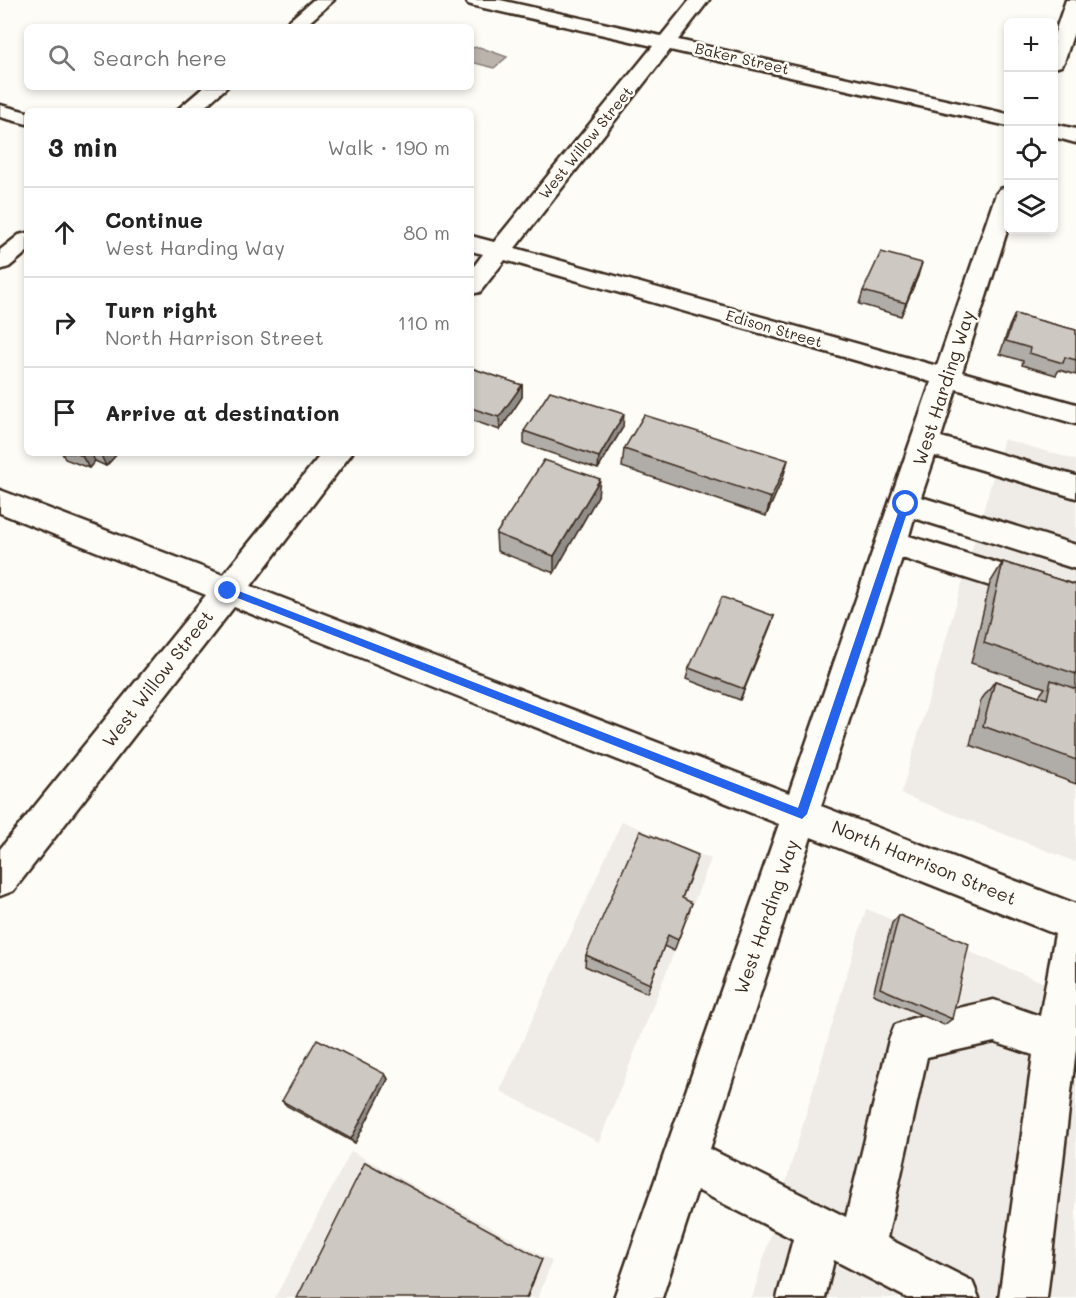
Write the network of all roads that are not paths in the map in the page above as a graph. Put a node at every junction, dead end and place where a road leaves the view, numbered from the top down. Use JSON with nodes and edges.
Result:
{"nodes":[{"id":1,"x":325,"y":0,"type":"edge"},
{"id":2,"x":475,"y":0,"type":"edge"},
{"id":3,"x":700,"y":0,"type":"edge"},
{"id":4,"x":1075,"y":0,"type":"edge"},
{"id":5,"x":296,"y":24,"type":"edge"},
{"id":6,"x":667,"y":42,"type":"junction"},
{"id":7,"x":1058,"y":48,"type":"edge"},
{"id":8,"x":213,"y":90,"type":"edge"},
{"id":9,"x":191,"y":108,"type":"edge"},
{"id":10,"x":0,"y":111,"type":"edge"},
{"id":11,"x":24,"y":117,"type":"edge"},
{"id":12,"x":1004,"y":119,"type":"edge"},
{"id":13,"x":1058,"y":131,"type":"edge"},
{"id":14,"x":1076,"y":136,"type":"edge"},
{"id":15,"x":1004,"y":206,"type":"edge"},
{"id":16,"x":24,"y":242,"type":"edge"},
{"id":17,"x":474,"y":244,"type":"edge"},
{"id":18,"x":499,"y":251,"type":"junction"},
{"id":19,"x":0,"y":262,"type":"edge"},
{"id":20,"x":474,"y":282,"type":"edge"},
{"id":21,"x":948,"y":378,"type":"junction"},
{"id":22,"x":1076,"y":414,"type":"edge"},
{"id":23,"x":926,"y":443,"type":"junction"},
{"id":24,"x":336,"y":456,"type":"edge"},
{"id":25,"x":1076,"y":487,"type":"edge"},
{"id":26,"x":0,"y":501,"type":"edge"},
{"id":27,"x":906,"y":504,"type":"junction"},
{"id":28,"x":892,"y":543,"type":"junction"},
{"id":29,"x":1076,"y":557,"type":"edge"},
{"id":30,"x":228,"y":591,"type":"junction"},
{"id":31,"x":1076,"y":600,"type":"edge"},
{"id":32,"x":802,"y":814,"type":"junction"},
{"id":33,"x":0,"y":878,"type":"edge"},
{"id":34,"x":1076,"y":923,"type":"edge"},
{"id":35,"x":1056,"y":1042,"type":"junction"},
{"id":36,"x":685,"y":1160,"type":"junction"},
{"id":37,"x":818,"y":1229,"type":"junction"},
{"id":38,"x":862,"y":1248,"type":"junction"},
{"id":39,"x":638,"y":1298,"type":"edge"},
{"id":40,"x":801,"y":1298,"type":"edge"},
{"id":41,"x":955,"y":1298,"type":"edge"},
{"id":42,"x":1023,"y":1298,"type":"edge"}],
"edges":[{"from":1,"to":5,"type":"street"},
{"from":2,"to":6,"type":"street","name":"Baker Street"},
{"from":3,"to":6,"type":"street","name":"West Willow Street"},
{"from":4,"to":7,"type":"street"},
{"from":6,"to":12,"type":"street","name":"Baker Street"},
{"from":6,"to":18,"type":"street","name":"West Willow Street"},
{"from":8,"to":9,"type":"street"},
{"from":10,"to":11,"type":"street"},
{"from":13,"to":14,"type":"street"},
{"from":15,"to":21,"type":"street","name":"West Harding Way"},
{"from":16,"to":19,"type":"street"},
{"from":17,"to":18,"type":"street","name":"Edison Street"},
{"from":18,"to":20,"type":"street","name":"West Willow Street"},
{"from":18,"to":21,"type":"street","name":"Edison Street"},
{"from":21,"to":22,"type":"street","name":"Edison Street"},
{"from":21,"to":23,"type":"street","name":"West Harding Way"},
{"from":23,"to":25,"type":"street"},
{"from":23,"to":27,"type":"street","name":"West Harding Way"},
{"from":24,"to":30,"type":"street","name":"West Willow Street"},
{"from":26,"to":30,"type":"street","name":"North Harrison Street"},
{"from":27,"to":28,"type":"street","name":"West Harding Way"},
{"from":27,"to":29,"type":"street"},
{"from":28,"to":31,"type":"street"},
{"from":28,"to":32,"type":"street","name":"West Harding Way"},
{"from":30,"to":32,"type":"street","name":"North Harrison Street"},
{"from":30,"to":33,"type":"street","name":"West Willow Street"},
{"from":32,"to":34,"type":"street","name":"North Harrison Street"},
{"from":32,"to":36,"type":"street","name":"West Harding Way"},
{"from":34,"to":35,"type":"street"},
{"from":35,"to":38,"type":"street"},
{"from":35,"to":42,"type":"street"},
{"from":36,"to":37,"type":"street"},
{"from":36,"to":39,"type":"street","name":"West Harding Way"},
{"from":37,"to":38,"type":"street"},
{"from":37,"to":40,"type":"street"},
{"from":38,"to":41,"type":"street"}]}
